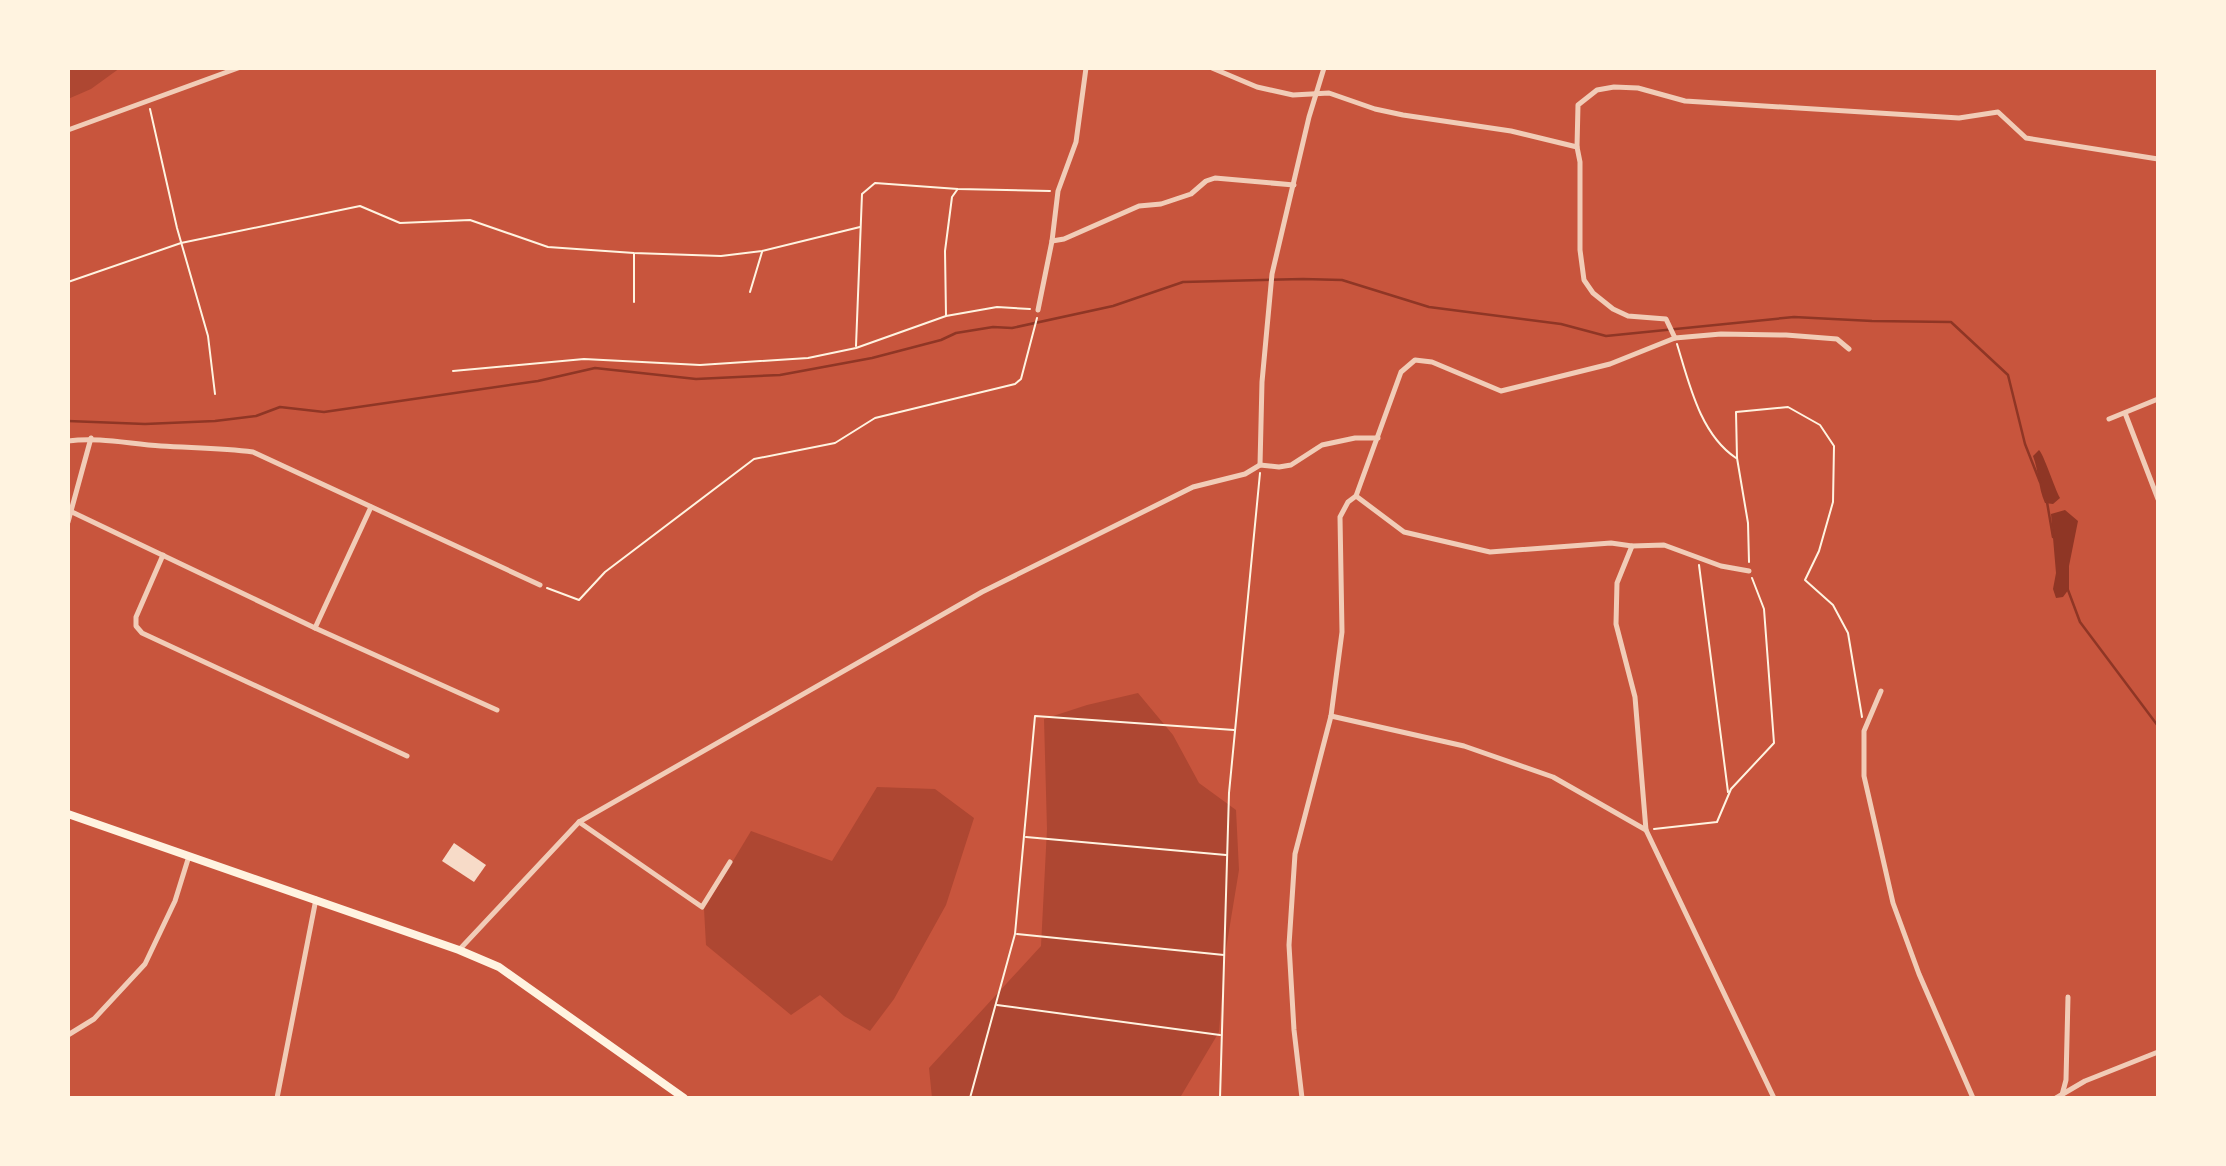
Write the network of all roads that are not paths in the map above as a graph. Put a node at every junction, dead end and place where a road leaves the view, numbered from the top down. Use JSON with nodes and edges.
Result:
{"nodes":[{"id":1,"x":238,"y":68,"type":"edge"},
{"id":2,"x":1086,"y":68,"type":"edge"},
{"id":3,"x":1212,"y":68,"type":"edge"},
{"id":4,"x":1325,"y":68,"type":"edge"},
{"id":5,"x":1318,"y":94,"type":"junction"},
{"id":6,"x":68,"y":130,"type":"edge"},
{"id":7,"x":1577,"y":147,"type":"junction"},
{"id":8,"x":2158,"y":159,"type":"edge"},
{"id":9,"x":1294,"y":185,"type":"junction"},
{"id":10,"x":1052,"y":241,"type":"junction"},
{"id":11,"x":1038,"y":310,"type":"road end"},
{"id":12,"x":1675,"y":338,"type":"junction"},
{"id":13,"x":1849,"y":349,"type":"dead end"},
{"id":14,"x":2158,"y":399,"type":"edge"},
{"id":15,"x":2125,"y":413,"type":"junction"},
{"id":16,"x":2109,"y":419,"type":"dead end"},
{"id":17,"x":91,"y":438,"type":"junction"},
{"id":18,"x":1378,"y":438,"type":"junction"},
{"id":19,"x":68,"y":441,"type":"edge"},
{"id":20,"x":1260,"y":465,"type":"junction"},
{"id":21,"x":1356,"y":496,"type":"junction"},
{"id":22,"x":2158,"y":499,"type":"edge"},
{"id":23,"x":371,"y":507,"type":"junction"},
{"id":24,"x":72,"y":512,"type":"junction"},
{"id":25,"x":68,"y":522,"type":"edge"},
{"id":26,"x":1632,"y":546,"type":"junction"},
{"id":27,"x":163,"y":555,"type":"junction"},
{"id":28,"x":1749,"y":570,"type":"road end"},
{"id":29,"x":540,"y":585,"type":"road end"},
{"id":30,"x":315,"y":628,"type":"junction"},
{"id":31,"x":1881,"y":691,"type":"dead end"},
{"id":32,"x":497,"y":710,"type":"dead end"},
{"id":33,"x":1332,"y":716,"type":"junction"},
{"id":34,"x":407,"y":756,"type":"dead end"},
{"id":35,"x":68,"y":814,"type":"edge"},
{"id":36,"x":579,"y":822,"type":"junction"},
{"id":37,"x":1646,"y":830,"type":"junction"},
{"id":38,"x":189,"y":856,"type":"junction"},
{"id":39,"x":730,"y":862,"type":"dead end"},
{"id":40,"x":316,"y":899,"type":"junction"},
{"id":41,"x":459,"y":950,"type":"junction"},
{"id":42,"x":2068,"y":998,"type":"dead end"},
{"id":43,"x":68,"y":1035,"type":"edge"},
{"id":44,"x":2158,"y":1052,"type":"edge"},
{"id":45,"x":2060,"y":1097,"type":"edge"},
{"id":46,"x":277,"y":1098,"type":"edge"},
{"id":47,"x":684,"y":1098,"type":"edge"},
{"id":48,"x":1302,"y":1098,"type":"edge"},
{"id":49,"x":1774,"y":1098,"type":"edge"},
{"id":50,"x":1973,"y":1098,"type":"edge"}],
"edges":[{"from":1,"to":6,"type":"street"},
{"from":2,"to":10,"type":"street"},
{"from":3,"to":5,"type":"street"},
{"from":4,"to":5,"type":"street"},
{"from":5,"to":7,"type":"street"},
{"from":5,"to":9,"type":"street"},
{"from":7,"to":8,"type":"street"},
{"from":7,"to":12,"type":"street"},
{"from":9,"to":10,"type":"street"},
{"from":9,"to":20,"type":"street"},
{"from":10,"to":11,"type":"street"},
{"from":12,"to":13,"type":"street"},
{"from":12,"to":18,"type":"street"},
{"from":14,"to":15,"type":"street"},
{"from":15,"to":16,"type":"street"},
{"from":15,"to":22,"type":"street"},
{"from":17,"to":19,"type":"street"},
{"from":17,"to":23,"type":"street"},
{"from":17,"to":24,"type":"street"},
{"from":18,"to":20,"type":"street"},
{"from":18,"to":21,"type":"street"},
{"from":20,"to":36,"type":"street"},
{"from":21,"to":26,"type":"street"},
{"from":21,"to":33,"type":"street"},
{"from":23,"to":29,"type":"street"},
{"from":23,"to":30,"type":"street"},
{"from":24,"to":25,"type":"street"},
{"from":24,"to":27,"type":"street"},
{"from":26,"to":28,"type":"street"},
{"from":26,"to":37,"type":"street"},
{"from":27,"to":30,"type":"street"},
{"from":27,"to":34,"type":"street"},
{"from":30,"to":32,"type":"street"},
{"from":31,"to":50,"type":"street"},
{"from":33,"to":37,"type":"street"},
{"from":33,"to":48,"type":"street"},
{"from":35,"to":38,"type":"main road"},
{"from":36,"to":39,"type":"street"},
{"from":36,"to":41,"type":"street"},
{"from":37,"to":49,"type":"street"},
{"from":38,"to":40,"type":"main road"},
{"from":38,"to":43,"type":"street"},
{"from":40,"to":41,"type":"main road"},
{"from":40,"to":46,"type":"street"},
{"from":41,"to":47,"type":"main road"},
{"from":42,"to":45,"type":"street"},
{"from":44,"to":45,"type":"street"}]}
